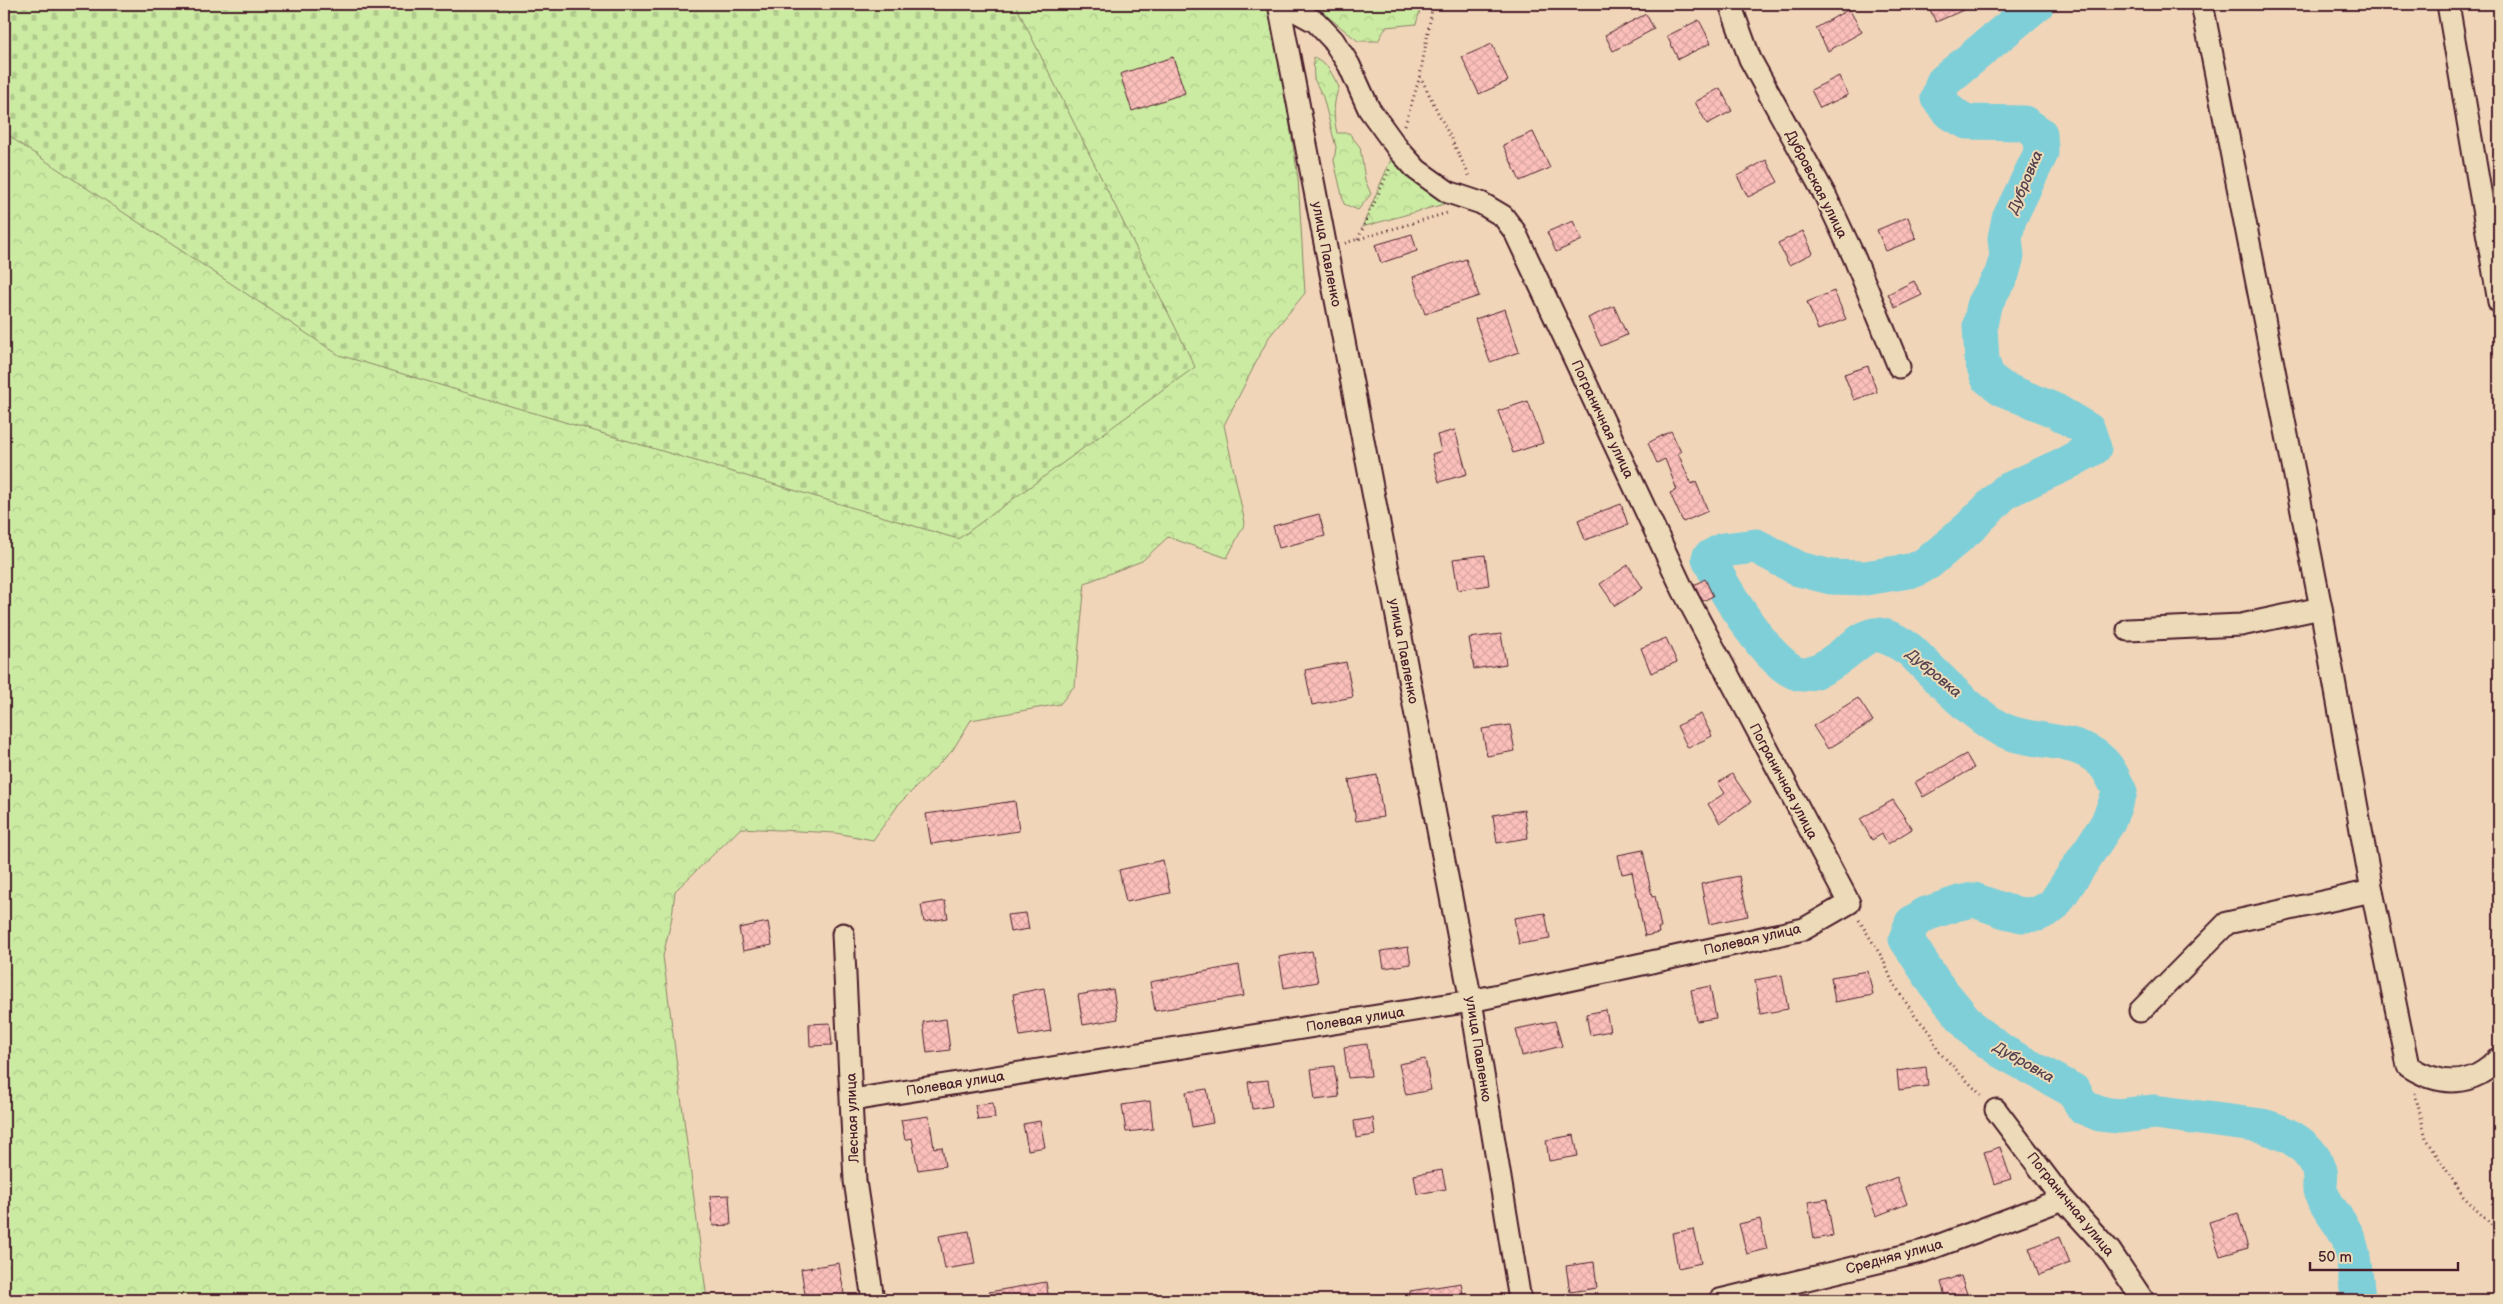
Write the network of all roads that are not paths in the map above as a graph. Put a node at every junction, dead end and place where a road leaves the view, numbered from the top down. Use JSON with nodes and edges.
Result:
{"nodes":[{"id":1,"x":1281,"y":4,"type":"edge"},
{"id":2,"x":1730,"y":4,"type":"edge"},
{"id":3,"x":2202,"y":4,"type":"edge"},
{"id":4,"x":2448,"y":4,"type":"edge"},
{"id":5,"x":2499,"y":302,"type":"edge"},
{"id":6,"x":1900,"y":367,"type":"dead end"},
{"id":7,"x":2321,"y":608,"type":"junction"},
{"id":8,"x":2128,"y":630,"type":"dead end"},
{"id":9,"x":2372,"y":890,"type":"junction"},
{"id":10,"x":1849,"y":903,"type":"joint"},
{"id":11,"x":843,"y":934,"type":"dead end"},
{"id":12,"x":1472,"y":1001,"type":"junction"},
{"id":13,"x":2140,"y":1011,"type":"dead end"},
{"id":14,"x":2499,"y":1058,"type":"edge"},
{"id":15,"x":852,"y":1100,"type":"junction"},
{"id":16,"x":1996,"y":1110,"type":"road end"},
{"id":17,"x":2063,"y":1199,"type":"junction"},
{"id":18,"x":873,"y":1300,"type":"edge"},
{"id":19,"x":1520,"y":1300,"type":"edge"},
{"id":20,"x":1720,"y":1300,"type":"edge"},
{"id":21,"x":2143,"y":1300,"type":"edge"}],
"edges":[{"from":1,"to":10,"type":"street","name":"Пограничная улица"},
{"from":1,"to":12,"type":"street","name":"улица Павленко"},
{"from":2,"to":6,"type":"street","name":"Дубровская улица"},
{"from":3,"to":7,"type":"street"},
{"from":4,"to":5,"type":"street"},
{"from":7,"to":8,"type":"street"},
{"from":7,"to":9,"type":"street"},
{"from":9,"to":13,"type":"street"},
{"from":9,"to":14,"type":"street"},
{"from":10,"to":12,"type":"street","name":"Полевая улица"},
{"from":11,"to":15,"type":"street","name":"Лесная улица"},
{"from":12,"to":15,"type":"street","name":"Полевая улица"},
{"from":12,"to":19,"type":"street","name":"улица Павленко"},
{"from":15,"to":18,"type":"street","name":"Лесная улица"},
{"from":16,"to":17,"type":"street","name":"Пограничная улица"},
{"from":17,"to":20,"type":"street","name":"Средняя улица"},
{"from":17,"to":21,"type":"street","name":"Пограничная улица"}]}
